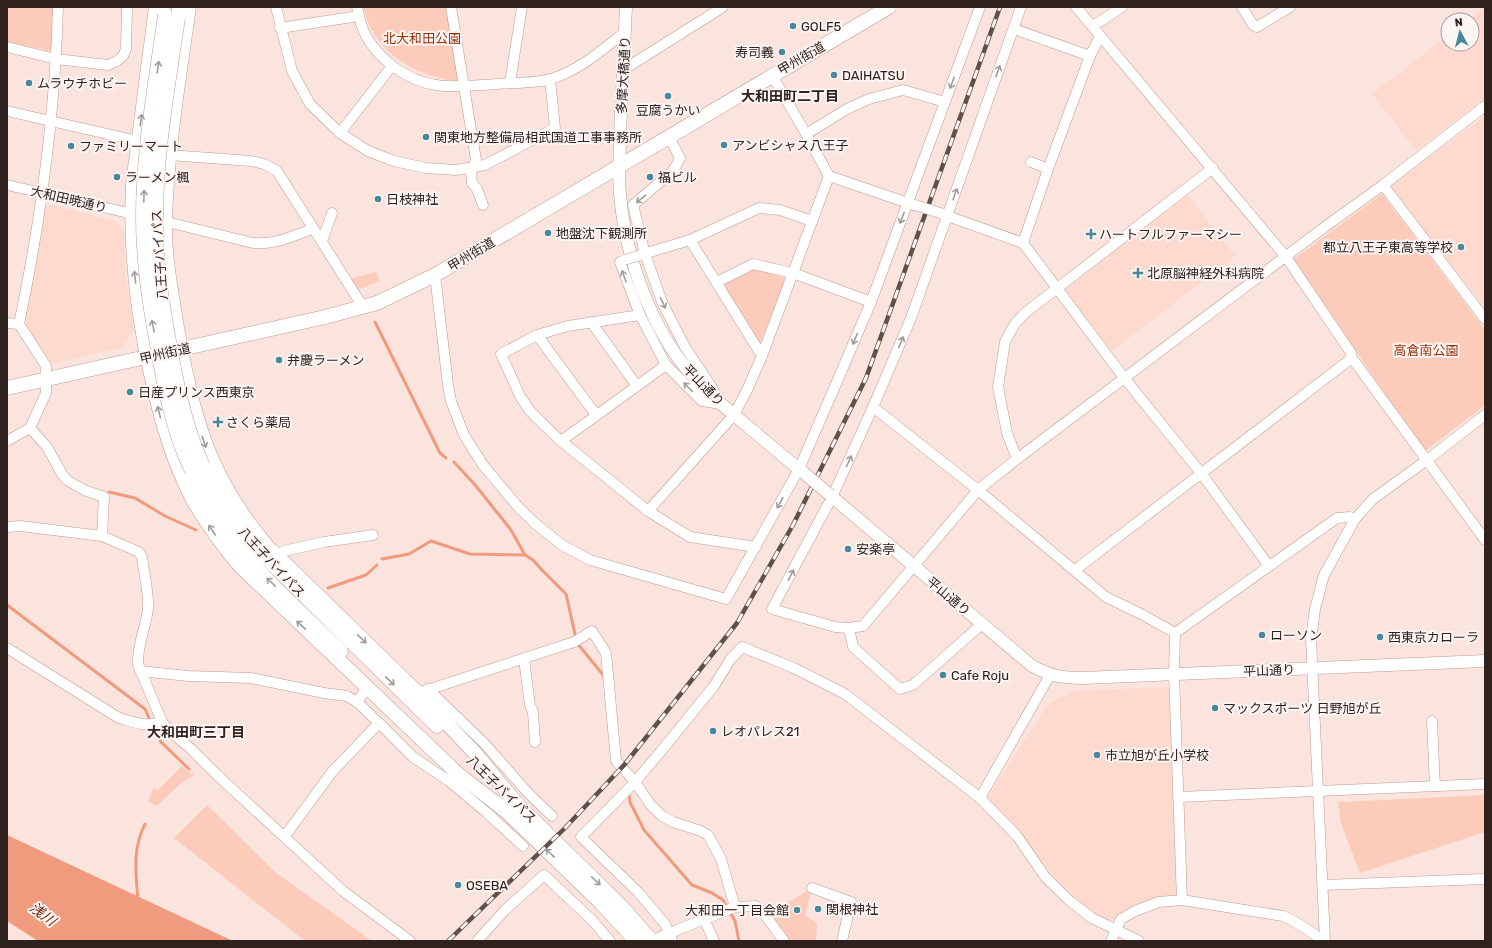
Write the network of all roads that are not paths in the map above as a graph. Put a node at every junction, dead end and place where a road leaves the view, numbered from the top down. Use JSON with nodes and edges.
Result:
{"nodes":[{"id":1,"x":58,"y":7,"type":"edge"},
{"id":2,"x":127,"y":7,"type":"edge"},
{"id":3,"x":189,"y":7,"type":"edge"},
{"id":4,"x":276,"y":7,"type":"edge"},
{"id":5,"x":451,"y":7,"type":"edge"},
{"id":6,"x":522,"y":7,"type":"edge"},
{"id":7,"x":626,"y":7,"type":"edge"},
{"id":8,"x":723,"y":7,"type":"edge"},
{"id":9,"x":889,"y":7,"type":"edge"},
{"id":10,"x":980,"y":7,"type":"edge"},
{"id":11,"x":1021,"y":7,"type":"edge"},
{"id":12,"x":1076,"y":7,"type":"edge"},
{"id":13,"x":1122,"y":7,"type":"edge"},
{"id":14,"x":1242,"y":7,"type":"edge"},
{"id":15,"x":1290,"y":7,"type":"edge"},
{"id":16,"x":169,"y":11,"type":"edge"},
{"id":17,"x":358,"y":12,"type":"edge"},
{"id":18,"x":1093,"y":26,"type":"junction"},
{"id":19,"x":280,"y":28,"type":"junction"},
{"id":20,"x":1014,"y":29,"type":"junction"},
{"id":21,"x":625,"y":32,"type":"junction"},
{"id":22,"x":1100,"y":36,"type":"junction"},
{"id":23,"x":7,"y":47,"type":"edge"},
{"id":24,"x":1090,"y":56,"type":"junction"},
{"id":25,"x":56,"y":59,"type":"junction"},
{"id":26,"x":392,"y":66,"type":"junction"},
{"id":27,"x":623,"y":70,"type":"junction"},
{"id":28,"x":772,"y":75,"type":"junction"},
{"id":29,"x":550,"y":80,"type":"junction"},
{"id":30,"x":510,"y":84,"type":"junction"},
{"id":31,"x":463,"y":86,"type":"junction"},
{"id":32,"x":945,"y":102,"type":"junction"},
{"id":33,"x":1485,"y":106,"type":"edge"},
{"id":34,"x":7,"y":111,"type":"edge"},
{"id":35,"x":50,"y":121,"type":"junction"},
{"id":36,"x":340,"y":133,"type":"junction"},
{"id":37,"x":806,"y":134,"type":"junction"},
{"id":38,"x":670,"y":137,"type":"junction"},
{"id":39,"x":138,"y":141,"type":"junction"},
{"id":40,"x":169,"y":155,"type":"junction"},
{"id":41,"x":1031,"y":162,"type":"dead end"},
{"id":42,"x":473,"y":167,"type":"junction"},
{"id":43,"x":619,"y":167,"type":"junction"},
{"id":44,"x":1213,"y":168,"type":"junction"},
{"id":45,"x":1048,"y":169,"type":"junction"},
{"id":46,"x":829,"y":176,"type":"junction"},
{"id":47,"x":7,"y":184,"type":"edge"},
{"id":48,"x":1383,"y":185,"type":"junction"},
{"id":49,"x":42,"y":193,"type":"junction"},
{"id":50,"x":911,"y":204,"type":"junction"},
{"id":51,"x":483,"y":205,"type":"dead end"},
{"id":52,"x":332,"y":213,"type":"dead end"},
{"id":53,"x":132,"y":214,"type":"junction"},
{"id":54,"x":943,"y":215,"type":"junction"},
{"id":55,"x":165,"y":222,"type":"junction"},
{"id":56,"x":812,"y":222,"type":"junction"},
{"id":57,"x":313,"y":229,"type":"junction"},
{"id":58,"x":690,"y":240,"type":"junction"},
{"id":59,"x":322,"y":241,"type":"junction"},
{"id":60,"x":1023,"y":243,"type":"junction"},
{"id":61,"x":641,"y":255,"type":"junction"},
{"id":62,"x":1286,"y":257,"type":"junction"},
{"id":63,"x":793,"y":273,"type":"junction"},
{"id":64,"x":435,"y":275,"type":"junction"},
{"id":65,"x":717,"y":282,"type":"junction"},
{"id":66,"x":1057,"y":289,"type":"junction"},
{"id":67,"x":870,"y":302,"type":"junction"},
{"id":68,"x":363,"y":307,"type":"junction"},
{"id":69,"x":640,"y":315,"type":"junction"},
{"id":70,"x":1485,"y":319,"type":"edge"},
{"id":71,"x":591,"y":322,"type":"junction"},
{"id":72,"x":7,"y":323,"type":"edge"},
{"id":73,"x":19,"y":324,"type":"junction"},
{"id":74,"x":537,"y":335,"type":"junction"},
{"id":75,"x":181,"y":350,"type":"junction"},
{"id":76,"x":762,"y":356,"type":"junction"},
{"id":77,"x":147,"y":357,"type":"junction"},
{"id":78,"x":1352,"y":358,"type":"junction"},
{"id":79,"x":666,"y":365,"type":"junction"},
{"id":80,"x":1125,"y":379,"type":"junction"},
{"id":81,"x":47,"y":380,"type":"junction"},
{"id":82,"x":637,"y":386,"type":"junction"},
{"id":83,"x":7,"y":388,"type":"edge"},
{"id":84,"x":721,"y":404,"type":"junction"},
{"id":85,"x":873,"y":407,"type":"junction"},
{"id":86,"x":1485,"y":414,"type":"edge"},
{"id":87,"x":596,"y":415,"type":"junction"},
{"id":88,"x":734,"y":415,"type":"junction"},
{"id":89,"x":30,"y":428,"type":"junction"},
{"id":90,"x":7,"y":441,"type":"edge"},
{"id":91,"x":561,"y":441,"type":"junction"},
{"id":92,"x":1017,"y":459,"type":"junction"},
{"id":93,"x":1427,"y":460,"type":"junction"},
{"id":94,"x":802,"y":471,"type":"junction"},
{"id":95,"x":1201,"y":473,"type":"junction"},
{"id":96,"x":978,"y":490,"type":"junction"},
{"id":97,"x":831,"y":496,"type":"junction"},
{"id":98,"x":648,"y":511,"type":"junction"},
{"id":99,"x":1355,"y":519,"type":"junction"},
{"id":100,"x":7,"y":527,"type":"edge"},
{"id":101,"x":373,"y":535,"type":"dead end"},
{"id":102,"x":102,"y":536,"type":"junction"},
{"id":103,"x":1485,"y":540,"type":"edge"},
{"id":104,"x":756,"y":547,"type":"junction"},
{"id":105,"x":278,"y":558,"type":"junction"},
{"id":106,"x":914,"y":566,"type":"junction"},
{"id":107,"x":1269,"y":566,"type":"junction"},
{"id":108,"x":1075,"y":570,"type":"junction"},
{"id":109,"x":982,"y":624,"type":"junction"},
{"id":110,"x":848,"y":628,"type":"junction"},
{"id":111,"x":1175,"y":633,"type":"junction"},
{"id":112,"x":7,"y":648,"type":"edge"},
{"id":113,"x":524,"y":659,"type":"junction"},
{"id":114,"x":1485,"y":661,"type":"edge"},
{"id":115,"x":1312,"y":668,"type":"junction"},
{"id":116,"x":140,"y":671,"type":"junction"},
{"id":117,"x":1174,"y":674,"type":"junction"},
{"id":118,"x":1050,"y":675,"type":"junction"},
{"id":119,"x":367,"y":688,"type":"junction"},
{"id":120,"x":423,"y":691,"type":"junction"},
{"id":121,"x":357,"y":702,"type":"junction"},
{"id":122,"x":1432,"y":721,"type":"dead end"},
{"id":123,"x":162,"y":722,"type":"junction"},
{"id":124,"x":379,"y":723,"type":"junction"},
{"id":125,"x":536,"y":742,"type":"dead end"},
{"id":126,"x":635,"y":782,"type":"junction"},
{"id":127,"x":1485,"y":784,"type":"edge"},
{"id":128,"x":1435,"y":786,"type":"junction"},
{"id":129,"x":1318,"y":790,"type":"junction"},
{"id":130,"x":1178,"y":797,"type":"junction"},
{"id":131,"x":980,"y":798,"type":"junction"},
{"id":132,"x":512,"y":808,"type":"junction"},
{"id":133,"x":552,"y":816,"type":"dead end"},
{"id":134,"x":285,"y":836,"type":"junction"},
{"id":135,"x":523,"y":846,"type":"dead end"},
{"id":136,"x":569,"y":872,"type":"junction"},
{"id":137,"x":1485,"y":879,"type":"edge"},
{"id":138,"x":1322,"y":885,"type":"junction"},
{"id":139,"x":812,"y":888,"type":"dead end"},
{"id":140,"x":1182,"y":900,"type":"junction"},
{"id":141,"x":735,"y":907,"type":"junction"},
{"id":142,"x":704,"y":919,"type":"junction"},
{"id":143,"x":1116,"y":929,"type":"junction"},
{"id":144,"x":671,"y":938,"type":"edge"},
{"id":145,"x":410,"y":941,"type":"edge"},
{"id":146,"x":477,"y":941,"type":"edge"},
{"id":147,"x":610,"y":941,"type":"edge"},
{"id":148,"x":627,"y":941,"type":"edge"},
{"id":149,"x":636,"y":941,"type":"edge"},
{"id":150,"x":652,"y":941,"type":"edge"},
{"id":151,"x":657,"y":941,"type":"edge"},
{"id":152,"x":714,"y":941,"type":"edge"},
{"id":153,"x":784,"y":941,"type":"edge"},
{"id":154,"x":842,"y":941,"type":"edge"},
{"id":155,"x":1111,"y":941,"type":"edge"},
{"id":156,"x":1139,"y":941,"type":"edge"},
{"id":157,"x":1324,"y":941,"type":"edge"}],
"edges":[{"from":1,"to":25,"type":"street"},
{"from":2,"to":25,"type":"street"},
{"from":3,"to":40,"type":"highway"},
{"from":4,"to":19,"type":"street"},
{"from":5,"to":31,"type":"street"},
{"from":6,"to":30,"type":"street"},
{"from":7,"to":21,"type":"main road","name":"多摩大橋通り"},
{"from":8,"to":27,"type":"street"},
{"from":9,"to":28,"type":"highway","name":"甲州街道"},
{"from":10,"to":32,"type":"street","one_way":true},
{"from":11,"to":20,"type":"street"},
{"from":12,"to":18,"type":"street"},
{"from":13,"to":18,"type":"street"},
{"from":14,"to":15,"type":"street"},
{"from":39,"to":16,"type":"highway","one_way":true},
{"from":16,"to":132,"type":"highway","name":"八王子バイパス","bridge":true},
{"from":17,"to":19,"type":"street"},
{"from":17,"to":26,"type":"street"},
{"from":18,"to":22,"type":"street"},
{"from":19,"to":36,"type":"street"},
{"from":20,"to":24,"type":"street"},
{"from":54,"to":20,"type":"street","one_way":true},
{"from":21,"to":27,"type":"main road","name":"多摩大橋通り"},
{"from":21,"to":29,"type":"street"},
{"from":22,"to":24,"type":"street"},
{"from":22,"to":44,"type":"street"},
{"from":23,"to":25,"type":"street"},
{"from":24,"to":45,"type":"street"},
{"from":25,"to":35,"type":"street"},
{"from":26,"to":31,"type":"street"},
{"from":26,"to":36,"type":"street"},
{"from":27,"to":43,"type":"main road","name":"多摩大橋通り"},
{"from":28,"to":37,"type":"street"},
{"from":28,"to":38,"type":"highway","name":"甲州街道"},
{"from":29,"to":30,"type":"street"},
{"from":29,"to":42,"type":"street"},
{"from":30,"to":31,"type":"street"},
{"from":31,"to":42,"type":"street"},
{"from":32,"to":37,"type":"street"},
{"from":32,"to":50,"type":"street"},
{"from":33,"to":48,"type":"street"},
{"from":34,"to":35,"type":"street"},
{"from":35,"to":39,"type":"street"},
{"from":35,"to":49,"type":"street"},
{"from":36,"to":42,"type":"street"},
{"from":37,"to":46,"type":"street"},
{"from":38,"to":43,"type":"highway","name":"甲州街道"},
{"from":38,"to":61,"type":"street","one_way":true},
{"from":39,"to":53,"type":"highway"},
{"from":40,"to":55,"type":"highway"},
{"from":40,"to":57,"type":"street"},
{"from":41,"to":45,"type":"street"},
{"from":42,"to":51,"type":"street"},
{"from":43,"to":64,"type":"highway","name":"甲州街道"},
{"from":43,"to":84,"type":"main road","name":"平山通り"},
{"from":44,"to":62,"type":"street"},
{"from":44,"to":66,"type":"street"},
{"from":45,"to":60,"type":"street"},
{"from":46,"to":50,"type":"street"},
{"from":46,"to":56,"type":"street"},
{"from":47,"to":49,"type":"street","name":"大和田暁通り"},
{"from":48,"to":62,"type":"street"},
{"from":48,"to":70,"type":"street"},
{"from":49,"to":53,"type":"street","name":"大和田暁通り"},
{"from":49,"to":73,"type":"street"},
{"from":50,"to":54,"type":"street","bridge":true},
{"from":50,"to":67,"type":"street","one_way":true},
{"from":52,"to":59,"type":"street"},
{"from":53,"to":55,"type":"street","name":"大和田暁通り"},
{"from":77,"to":53,"type":"highway","one_way":true},
{"from":54,"to":60,"type":"street"},
{"from":85,"to":54,"type":"street","one_way":true},
{"from":55,"to":57,"type":"street","name":"大和田暁通り"},
{"from":55,"to":75,"type":"highway"},
{"from":56,"to":58,"type":"street"},
{"from":56,"to":63,"type":"street"},
{"from":57,"to":59,"type":"street"},
{"from":58,"to":61,"type":"street"},
{"from":58,"to":65,"type":"street"},
{"from":59,"to":68,"type":"street"},
{"from":60,"to":66,"type":"street"},
{"from":69,"to":61,"type":"street","one_way":true,"bridge":true},
{"from":61,"to":84,"type":"street","one_way":true},
{"from":62,"to":78,"type":"street"},
{"from":62,"to":80,"type":"street"},
{"from":63,"to":65,"type":"street"},
{"from":63,"to":67,"type":"street"},
{"from":63,"to":76,"type":"street"},
{"from":64,"to":68,"type":"highway","name":"甲州街道"},
{"from":64,"to":104,"type":"street"},
{"from":65,"to":76,"type":"street"},
{"from":66,"to":80,"type":"street"},
{"from":66,"to":92,"type":"street"},
{"from":67,"to":94,"type":"street","one_way":true},
{"from":68,"to":75,"type":"highway","name":"甲州街道"},
{"from":69,"to":71,"type":"street"},
{"from":69,"to":79,"type":"street"},
{"from":71,"to":74,"type":"street"},
{"from":71,"to":82,"type":"street"},
{"from":72,"to":73,"type":"street"},
{"from":73,"to":81,"type":"street"},
{"from":74,"to":87,"type":"street"},
{"from":74,"to":91,"type":"street"},
{"from":75,"to":77,"type":"highway","name":"甲州街道"},
{"from":75,"to":105,"type":"highway","one_way":true},
{"from":76,"to":88,"type":"street"},
{"from":77,"to":81,"type":"highway","name":"甲州街道"},
{"from":119,"to":77,"type":"highway","one_way":true},
{"from":78,"to":93,"type":"street"},
{"from":78,"to":95,"type":"street"},
{"from":79,"to":82,"type":"street"},
{"from":84,"to":79,"type":"street","one_way":true},
{"from":80,"to":92,"type":"street"},
{"from":80,"to":95,"type":"street"},
{"from":81,"to":83,"type":"highway","name":"甲州街道"},
{"from":81,"to":89,"type":"street"},
{"from":82,"to":87,"type":"street"},
{"from":84,"to":88,"type":"main road","name":"平山通り"},
{"from":85,"to":96,"type":"street"},
{"from":97,"to":85,"type":"street","one_way":true},
{"from":86,"to":93,"type":"street"},
{"from":87,"to":91,"type":"street"},
{"from":88,"to":94,"type":"main road","name":"平山通り"},
{"from":88,"to":98,"type":"street"},
{"from":89,"to":90,"type":"street"},
{"from":89,"to":102,"type":"street"},
{"from":91,"to":98,"type":"street"},
{"from":92,"to":96,"type":"street"},
{"from":93,"to":99,"type":"street"},
{"from":93,"to":103,"type":"street"},
{"from":94,"to":97,"type":"main road","name":"平山通り","bridge":true},
{"from":94,"to":104,"type":"street","one_way":true},
{"from":95,"to":107,"type":"street"},
{"from":95,"to":108,"type":"street"},
{"from":96,"to":106,"type":"street"},
{"from":96,"to":108,"type":"street"},
{"from":97,"to":106,"type":"main road","name":"平山通り"},
{"from":110,"to":97,"type":"street","one_way":true},
{"from":98,"to":104,"type":"street"},
{"from":99,"to":107,"type":"street"},
{"from":99,"to":115,"type":"street"},
{"from":100,"to":102,"type":"street"},
{"from":101,"to":105,"type":"street"},
{"from":102,"to":116,"type":"street"},
{"from":105,"to":120,"type":"highway","one_way":true},
{"from":106,"to":109,"type":"main road","name":"平山通り"},
{"from":106,"to":110,"type":"street"},
{"from":107,"to":111,"type":"street"},
{"from":108,"to":111,"type":"street"},
{"from":109,"to":110,"type":"street"},
{"from":109,"to":118,"type":"main road","name":"平山通り"},
{"from":111,"to":117,"type":"street"},
{"from":112,"to":123,"type":"street"},
{"from":113,"to":120,"type":"street"},
{"from":113,"to":125,"type":"street"},
{"from":113,"to":126,"type":"street"},
{"from":114,"to":115,"type":"main road","name":"平山通り"},
{"from":115,"to":117,"type":"main road","name":"平山通り"},
{"from":115,"to":129,"type":"street"},
{"from":116,"to":121,"type":"street"},
{"from":116,"to":123,"type":"street"},
{"from":117,"to":118,"type":"main road","name":"平山通り"},
{"from":117,"to":130,"type":"street"},
{"from":118,"to":131,"type":"street"},
{"from":119,"to":121,"type":"street"},
{"from":119,"to":132,"type":"highway"},
{"from":120,"to":132,"type":"highway"},
{"from":120,"to":133,"type":"street"},
{"from":121,"to":124,"type":"street"},
{"from":122,"to":128,"type":"street"},
{"from":123,"to":134,"type":"street"},
{"from":124,"to":134,"type":"street"},
{"from":124,"to":135,"type":"street"},
{"from":126,"to":131,"type":"street"},
{"from":126,"to":141,"type":"street"},
{"from":126,"to":144,"type":"street"},
{"from":127,"to":128,"type":"street"},
{"from":128,"to":129,"type":"street"},
{"from":129,"to":130,"type":"street"},
{"from":129,"to":138,"type":"street"},
{"from":130,"to":140,"type":"street"},
{"from":131,"to":143,"type":"street"},
{"from":136,"to":132,"type":"highway","name":"八王子バイパス","one_way":true},
{"from":132,"to":150,"type":"highway","name":"八王子バイパス","one_way":true},
{"from":134,"to":145,"type":"street"},
{"from":136,"to":148,"type":"highway"},
{"from":136,"to":149,"type":"highway","name":"八王子バイパス"},
{"from":137,"to":138,"type":"street"},
{"from":138,"to":157,"type":"street"},
{"from":139,"to":154,"type":"street"},
{"from":140,"to":143,"type":"street"},
{"from":140,"to":157,"type":"street"},
{"from":141,"to":142,"type":"street"},
{"from":141,"to":153,"type":"street"},
{"from":142,"to":144,"type":"street"},
{"from":142,"to":152,"type":"street"},
{"from":143,"to":155,"type":"street"},
{"from":143,"to":156,"type":"street"},
{"from":144,"to":151,"type":"highway"},
{"from":146,"to":147,"type":"street"}]}
